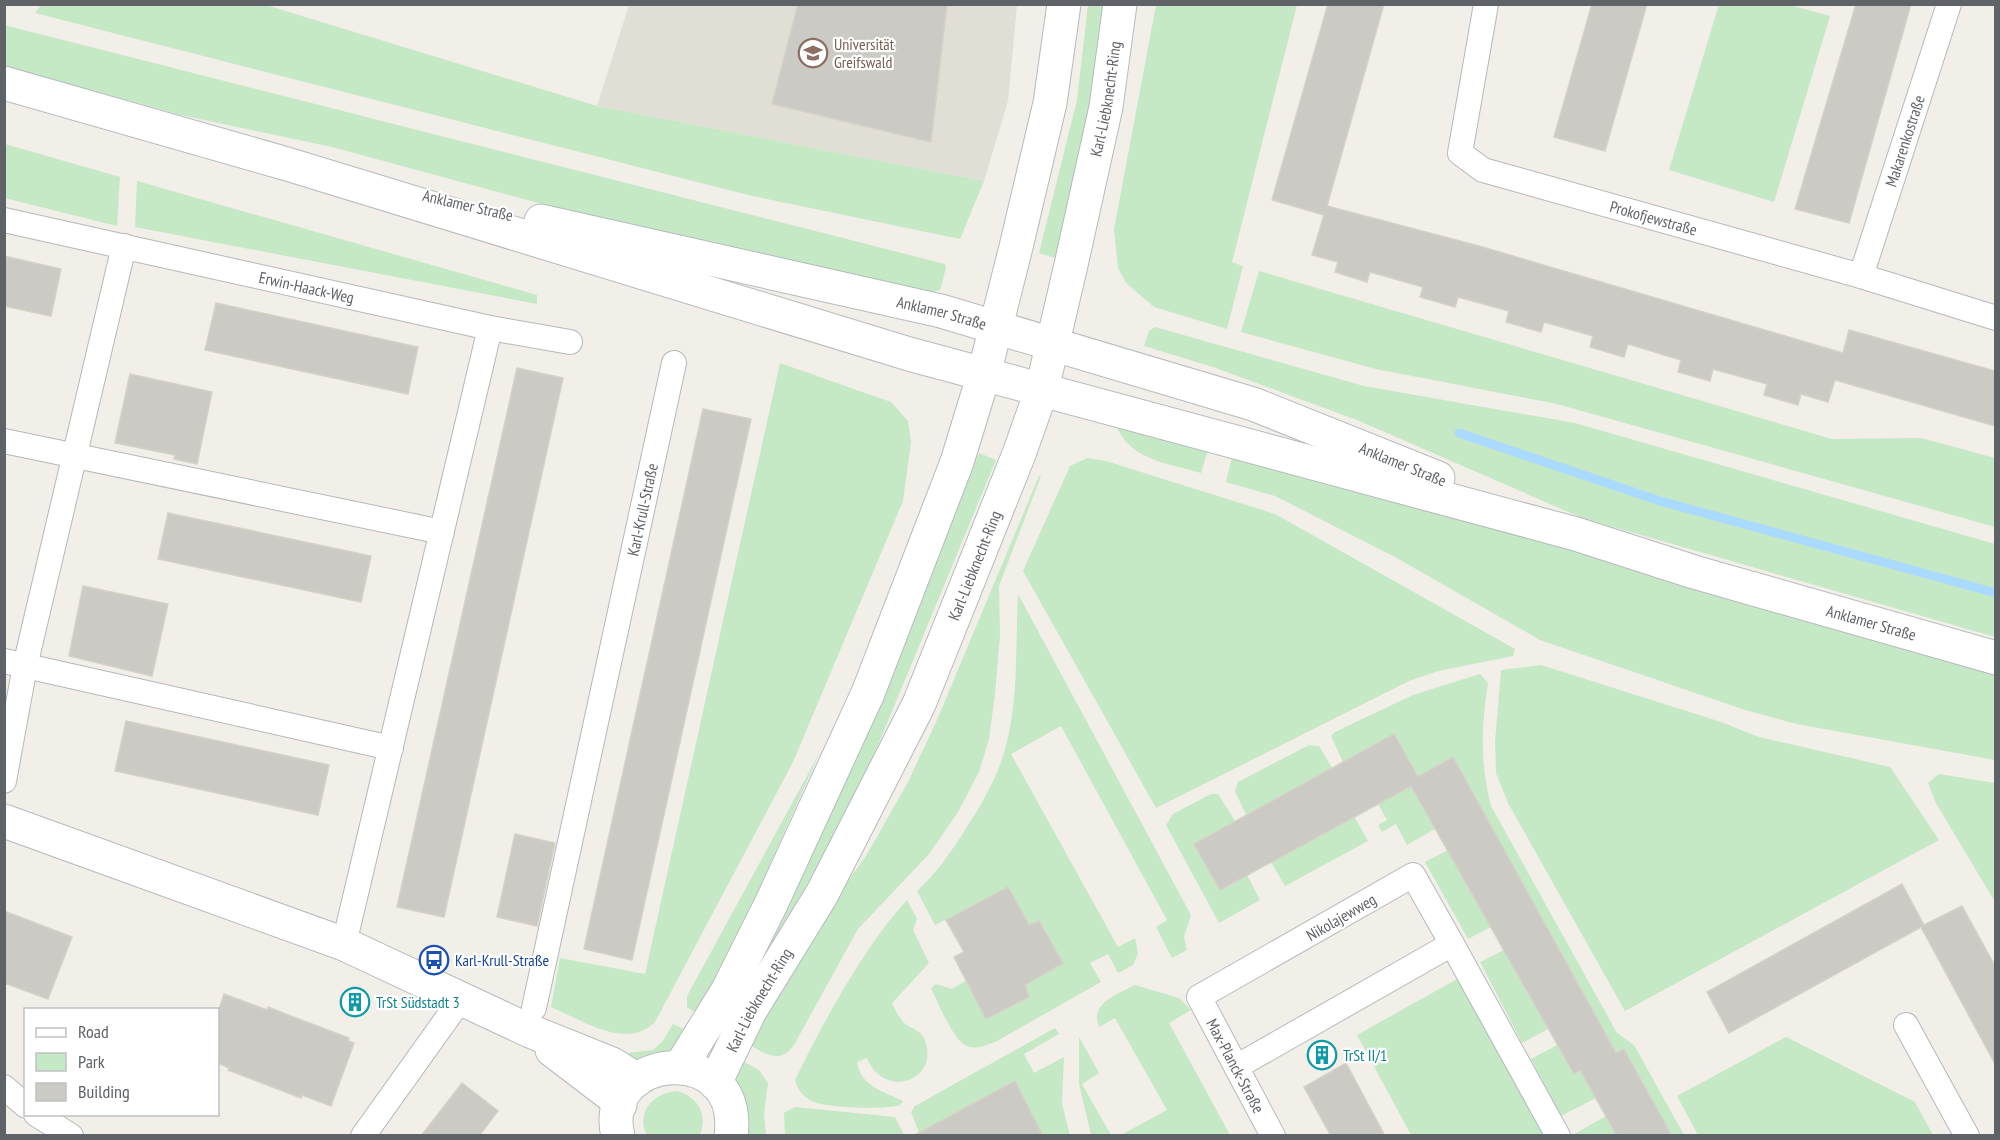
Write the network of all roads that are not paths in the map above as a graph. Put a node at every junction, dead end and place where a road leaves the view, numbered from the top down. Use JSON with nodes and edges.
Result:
{"nodes":[{"id":1,"x":1064,"y":4,"type":"edge"},
{"id":2,"x":1120,"y":4,"type":"edge"},
{"id":3,"x":1486,"y":4,"type":"edge"},
{"id":4,"x":1949,"y":4,"type":"edge"},
{"id":5,"x":4,"y":83,"type":"edge"},
{"id":6,"x":287,"y":164,"type":"junction"},
{"id":7,"x":4,"y":220,"type":"edge"},
{"id":8,"x":124,"y":246,"type":"junction"},
{"id":9,"x":1861,"y":276,"type":"junction"},
{"id":10,"x":1995,"y":318,"type":"edge"},
{"id":11,"x":490,"y":328,"type":"junction"},
{"id":12,"x":997,"y":328,"type":"junction"},
{"id":13,"x":570,"y":342,"type":"dead end"},
{"id":14,"x":1053,"y":346,"type":"junction"},
{"id":15,"x":674,"y":363,"type":"dead end"},
{"id":16,"x":984,"y":374,"type":"junction"},
{"id":17,"x":1042,"y":389,"type":"junction"},
{"id":18,"x":4,"y":441,"type":"edge"},
{"id":19,"x":74,"y":456,"type":"junction"},
{"id":20,"x":442,"y":532,"type":"junction"},
{"id":21,"x":1576,"y":534,"type":"junction"},
{"id":22,"x":1995,"y":658,"type":"edge"},
{"id":23,"x":15,"y":663,"type":"edge"},
{"id":24,"x":390,"y":748,"type":"junction"},
{"id":25,"x":4,"y":781,"type":"edge"},
{"id":26,"x":4,"y":821,"type":"edge"},
{"id":27,"x":344,"y":944,"type":"junction"},
{"id":28,"x":1452,"y":944,"type":"junction"},
{"id":29,"x":1199,"y":997,"type":"joint"},
{"id":30,"x":461,"y":999,"type":"junction"},
{"id":31,"x":532,"y":1020,"type":"junction"},
{"id":32,"x":1906,"y":1025,"type":"dead end"},
{"id":33,"x":681,"y":1066,"type":"junction"},
{"id":34,"x":1236,"y":1067,"type":"junction"},
{"id":35,"x":715,"y":1083,"type":"junction"},
{"id":36,"x":4,"y":1088,"type":"edge"},
{"id":37,"x":24,"y":1104,"type":"edge"},
{"id":38,"x":625,"y":1107,"type":"edge"},
{"id":39,"x":39,"y":1116,"type":"edge"},
{"id":40,"x":731,"y":1135,"type":"edge"},
{"id":41,"x":71,"y":1136,"type":"edge"},
{"id":42,"x":363,"y":1136,"type":"edge"},
{"id":43,"x":1273,"y":1136,"type":"edge"},
{"id":44,"x":1558,"y":1136,"type":"edge"},
{"id":45,"x":1967,"y":1136,"type":"edge"}],
"edges":[{"from":1,"to":12,"type":"main road","name":"Karl-Liebknecht-Ring"},
{"from":2,"to":14,"type":"main road","name":"Karl-Liebknecht-Ring"},
{"from":3,"to":9,"type":"street","name":"Prokofjewstraße"},
{"from":4,"to":9,"type":"street","name":"Makarenkostraße"},
{"from":5,"to":6,"type":"main road","name":"Anklamer Straße"},
{"from":6,"to":12,"type":"main road","name":"Anklamer Straße"},
{"from":6,"to":16,"type":"main road","name":"Anklamer Straße"},
{"from":7,"to":8,"type":"street","name":"Erwin-Haack-Weg"},
{"from":8,"to":11,"type":"street","name":"Erwin-Haack-Weg"},
{"from":8,"to":19,"type":"street"},
{"from":9,"to":10,"type":"street","name":"Prokofjewstraße"},
{"from":11,"to":13,"type":"street","name":"Erwin-Haack-Weg"},
{"from":11,"to":20,"type":"street"},
{"from":12,"to":14,"type":"main road","name":"Anklamer Straße"},
{"from":12,"to":16,"type":"main road","name":"Karl-Liebknecht-Ring"},
{"from":14,"to":17,"type":"main road","name":"Karl-Liebknecht-Ring"},
{"from":14,"to":21,"type":"main road","name":"Anklamer Straße"},
{"from":15,"to":31,"type":"street","name":"Karl-Krull-Straße"},
{"from":16,"to":17,"type":"main road","name":"Anklamer Straße"},
{"from":16,"to":33,"type":"main road","name":"Karl-Liebknecht-Ring"},
{"from":17,"to":21,"type":"main road","name":"Anklamer Straße"},
{"from":17,"to":35,"type":"main road","name":"Karl-Liebknecht-Ring"},
{"from":18,"to":19,"type":"street"},
{"from":19,"to":20,"type":"street"},
{"from":19,"to":23,"type":"street"},
{"from":20,"to":24,"type":"street"},
{"from":21,"to":22,"type":"main road","name":"Anklamer Straße"},
{"from":23,"to":24,"type":"street"},
{"from":23,"to":25,"type":"street"},
{"from":24,"to":27,"type":"street"},
{"from":26,"to":27,"type":"main road"},
{"from":27,"to":30,"type":"main road"},
{"from":28,"to":29,"type":"street","name":"Nikolajewweg"},
{"from":28,"to":34,"type":"street"},
{"from":28,"to":44,"type":"street","name":"Nikolajewweg"},
{"from":29,"to":34,"type":"street","name":"Max-Planck-Straße"},
{"from":30,"to":31,"type":"main road"},
{"from":30,"to":42,"type":"street"},
{"from":31,"to":38,"type":"main road"},
{"from":32,"to":45,"type":"street"},
{"from":33,"to":35,"type":"main road"},
{"from":33,"to":38,"type":"main road"},
{"from":34,"to":43,"type":"street","name":"Max-Planck-Straße"},
{"from":35,"to":40,"type":"main road"},
{"from":36,"to":37,"type":"street"},
{"from":39,"to":41,"type":"street"}]}
